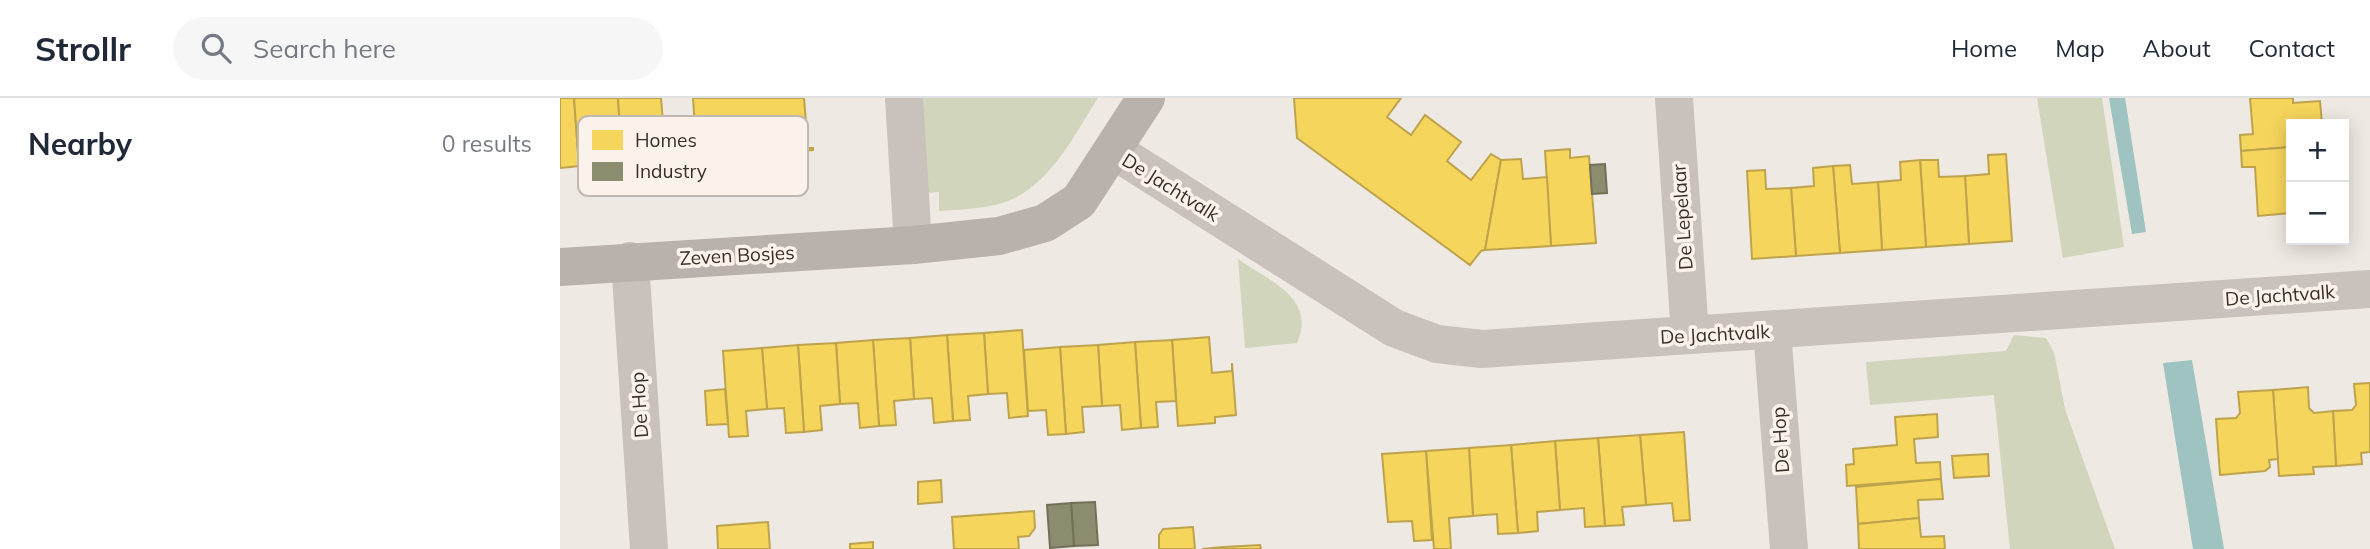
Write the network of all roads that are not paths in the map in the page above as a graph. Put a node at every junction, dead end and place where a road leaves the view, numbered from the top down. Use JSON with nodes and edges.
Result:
{"nodes":[{"id":1,"x":904,"y":98,"type":"edge"},
{"id":2,"x":1146,"y":98,"type":"edge"},
{"id":3,"x":1674,"y":98,"type":"edge"},
{"id":4,"x":1113,"y":150,"type":"junction"},
{"id":5,"x":913,"y":245,"type":"junction"},
{"id":6,"x":631,"y":261,"type":"junction"},
{"id":7,"x":560,"y":267,"type":"edge"},
{"id":8,"x":2370,"y":289,"type":"edge"},
{"id":9,"x":1772,"y":331,"type":"junction"},
{"id":10,"x":1690,"y":335,"type":"junction"},
{"id":11,"x":649,"y":549,"type":"edge"},
{"id":12,"x":1789,"y":549,"type":"edge"}],
"edges":[{"from":1,"to":5,"type":"street"},
{"from":2,"to":4,"type":"street","name":"Zeven Bosjes"},
{"from":3,"to":10,"type":"street","name":"De Lepelaar"},
{"from":4,"to":5,"type":"street","name":"Zeven Bosjes"},
{"from":4,"to":10,"type":"street","name":"De Jachtvalk"},
{"from":5,"to":6,"type":"street","name":"Zeven Bosjes"},
{"from":6,"to":7,"type":"street","name":"Zeven Bosjes"},
{"from":6,"to":11,"type":"street","name":"De Hop"},
{"from":8,"to":9,"type":"street","name":"De Jachtvalk"},
{"from":9,"to":10,"type":"street","name":"De Jachtvalk"},
{"from":9,"to":12,"type":"street","name":"De Hop"}]}
